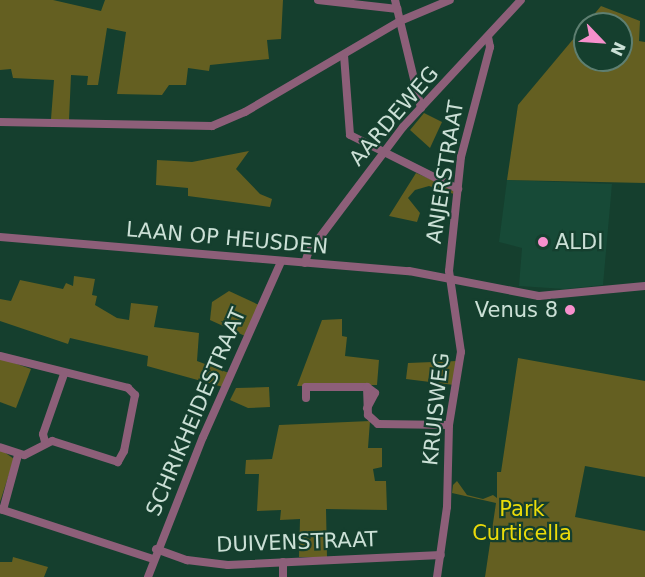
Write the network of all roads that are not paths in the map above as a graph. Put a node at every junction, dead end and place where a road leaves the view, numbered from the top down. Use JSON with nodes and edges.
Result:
{"nodes":[{"id":1,"x":318,"y":0,"type":"edge"},
{"id":2,"x":395,"y":0,"type":"edge"},
{"id":3,"x":450,"y":0,"type":"edge"},
{"id":4,"x":521,"y":0,"type":"edge"},
{"id":5,"x":397,"y":9,"type":"junction"},
{"id":6,"x":400,"y":21,"type":"junction"},
{"id":7,"x":488,"y":37,"type":"junction"},
{"id":8,"x":344,"y":55,"type":"junction"},
{"id":9,"x":421,"y":108,"type":"junction"},
{"id":10,"x":0,"y":122,"type":"edge"},
{"id":11,"x":382,"y":154,"type":"junction"},
{"id":12,"x":458,"y":189,"type":"junction"},
{"id":13,"x":0,"y":237,"type":"edge"},
{"id":14,"x":281,"y":262,"type":"junction"},
{"id":15,"x":305,"y":263,"type":"junction"},
{"id":16,"x":451,"y":280,"type":"junction"},
{"id":17,"x":645,"y":286,"type":"edge"},
{"id":18,"x":0,"y":356,"type":"edge"},
{"id":19,"x":64,"y":374,"type":"junction"},
{"id":20,"x":306,"y":398,"type":"dead end"},
{"id":21,"x":448,"y":425,"type":"junction"},
{"id":22,"x":45,"y":442,"type":"junction"},
{"id":23,"x":0,"y":447,"type":"edge"},
{"id":24,"x":18,"y":454,"type":"junction"},
{"id":25,"x":1,"y":509,"type":"edge"},
{"id":26,"x":156,"y":549,"type":"junction"},
{"id":27,"x":441,"y":555,"type":"junction"},
{"id":28,"x":153,"y":558,"type":"junction"},
{"id":29,"x":283,"y":562,"type":"junction"},
{"id":30,"x":148,"y":577,"type":"edge"},
{"id":31,"x":283,"y":577,"type":"edge"},
{"id":32,"x":437,"y":577,"type":"edge"}],
"edges":[{"from":1,"to":5,"type":"street"},
{"from":2,"to":5,"type":"street"},
{"from":3,"to":6,"type":"street"},
{"from":4,"to":7,"type":"street","name":"AARDEWEG"},
{"from":5,"to":6,"type":"street"},
{"from":6,"to":8,"type":"street"},
{"from":6,"to":9,"type":"street"},
{"from":7,"to":9,"type":"street","name":"AARDEWEG"},
{"from":7,"to":12,"type":"street","name":"ANJERSTRAAT"},
{"from":8,"to":10,"type":"street"},
{"from":8,"to":11,"type":"street"},
{"from":9,"to":11,"type":"street","name":"AARDEWEG"},
{"from":11,"to":12,"type":"street"},
{"from":11,"to":15,"type":"street","name":"AARDEWEG"},
{"from":12,"to":16,"type":"street","name":"ANJERSTRAAT"},
{"from":13,"to":14,"type":"street","name":"LAAN OP HEUSDEN"},
{"from":14,"to":15,"type":"street","name":"LAAN OP HEUSDEN"},
{"from":14,"to":26,"type":"street","name":"SCHRIKHEIDESTRAAT"},
{"from":15,"to":16,"type":"street","name":"LAAN OP HEUSDEN"},
{"from":16,"to":17,"type":"street","name":"LAAN OP HEUSDEN"},
{"from":16,"to":21,"type":"street","name":"KRUISWEG"},
{"from":18,"to":19,"type":"street"},
{"from":19,"to":22,"type":"street"},
{"from":19,"to":22,"type":"street"},
{"from":20,"to":21,"type":"street"},
{"from":21,"to":27,"type":"street","name":"KRUISWEG"},
{"from":22,"to":24,"type":"street"},
{"from":23,"to":24,"type":"street"},
{"from":24,"to":25,"type":"street"},
{"from":25,"to":28,"type":"street"},
{"from":26,"to":28,"type":"street","name":"SCHRIKHEIDESTRAAT"},
{"from":26,"to":29,"type":"street","name":"DUIVENSTRAAT"},
{"from":27,"to":29,"type":"street","name":"DUIVENSTRAAT"},
{"from":27,"to":32,"type":"street","name":"KRUISWEG"},
{"from":28,"to":30,"type":"street","name":"SCHRIKHEIDESTRAAT"},
{"from":29,"to":31,"type":"street"}]}
